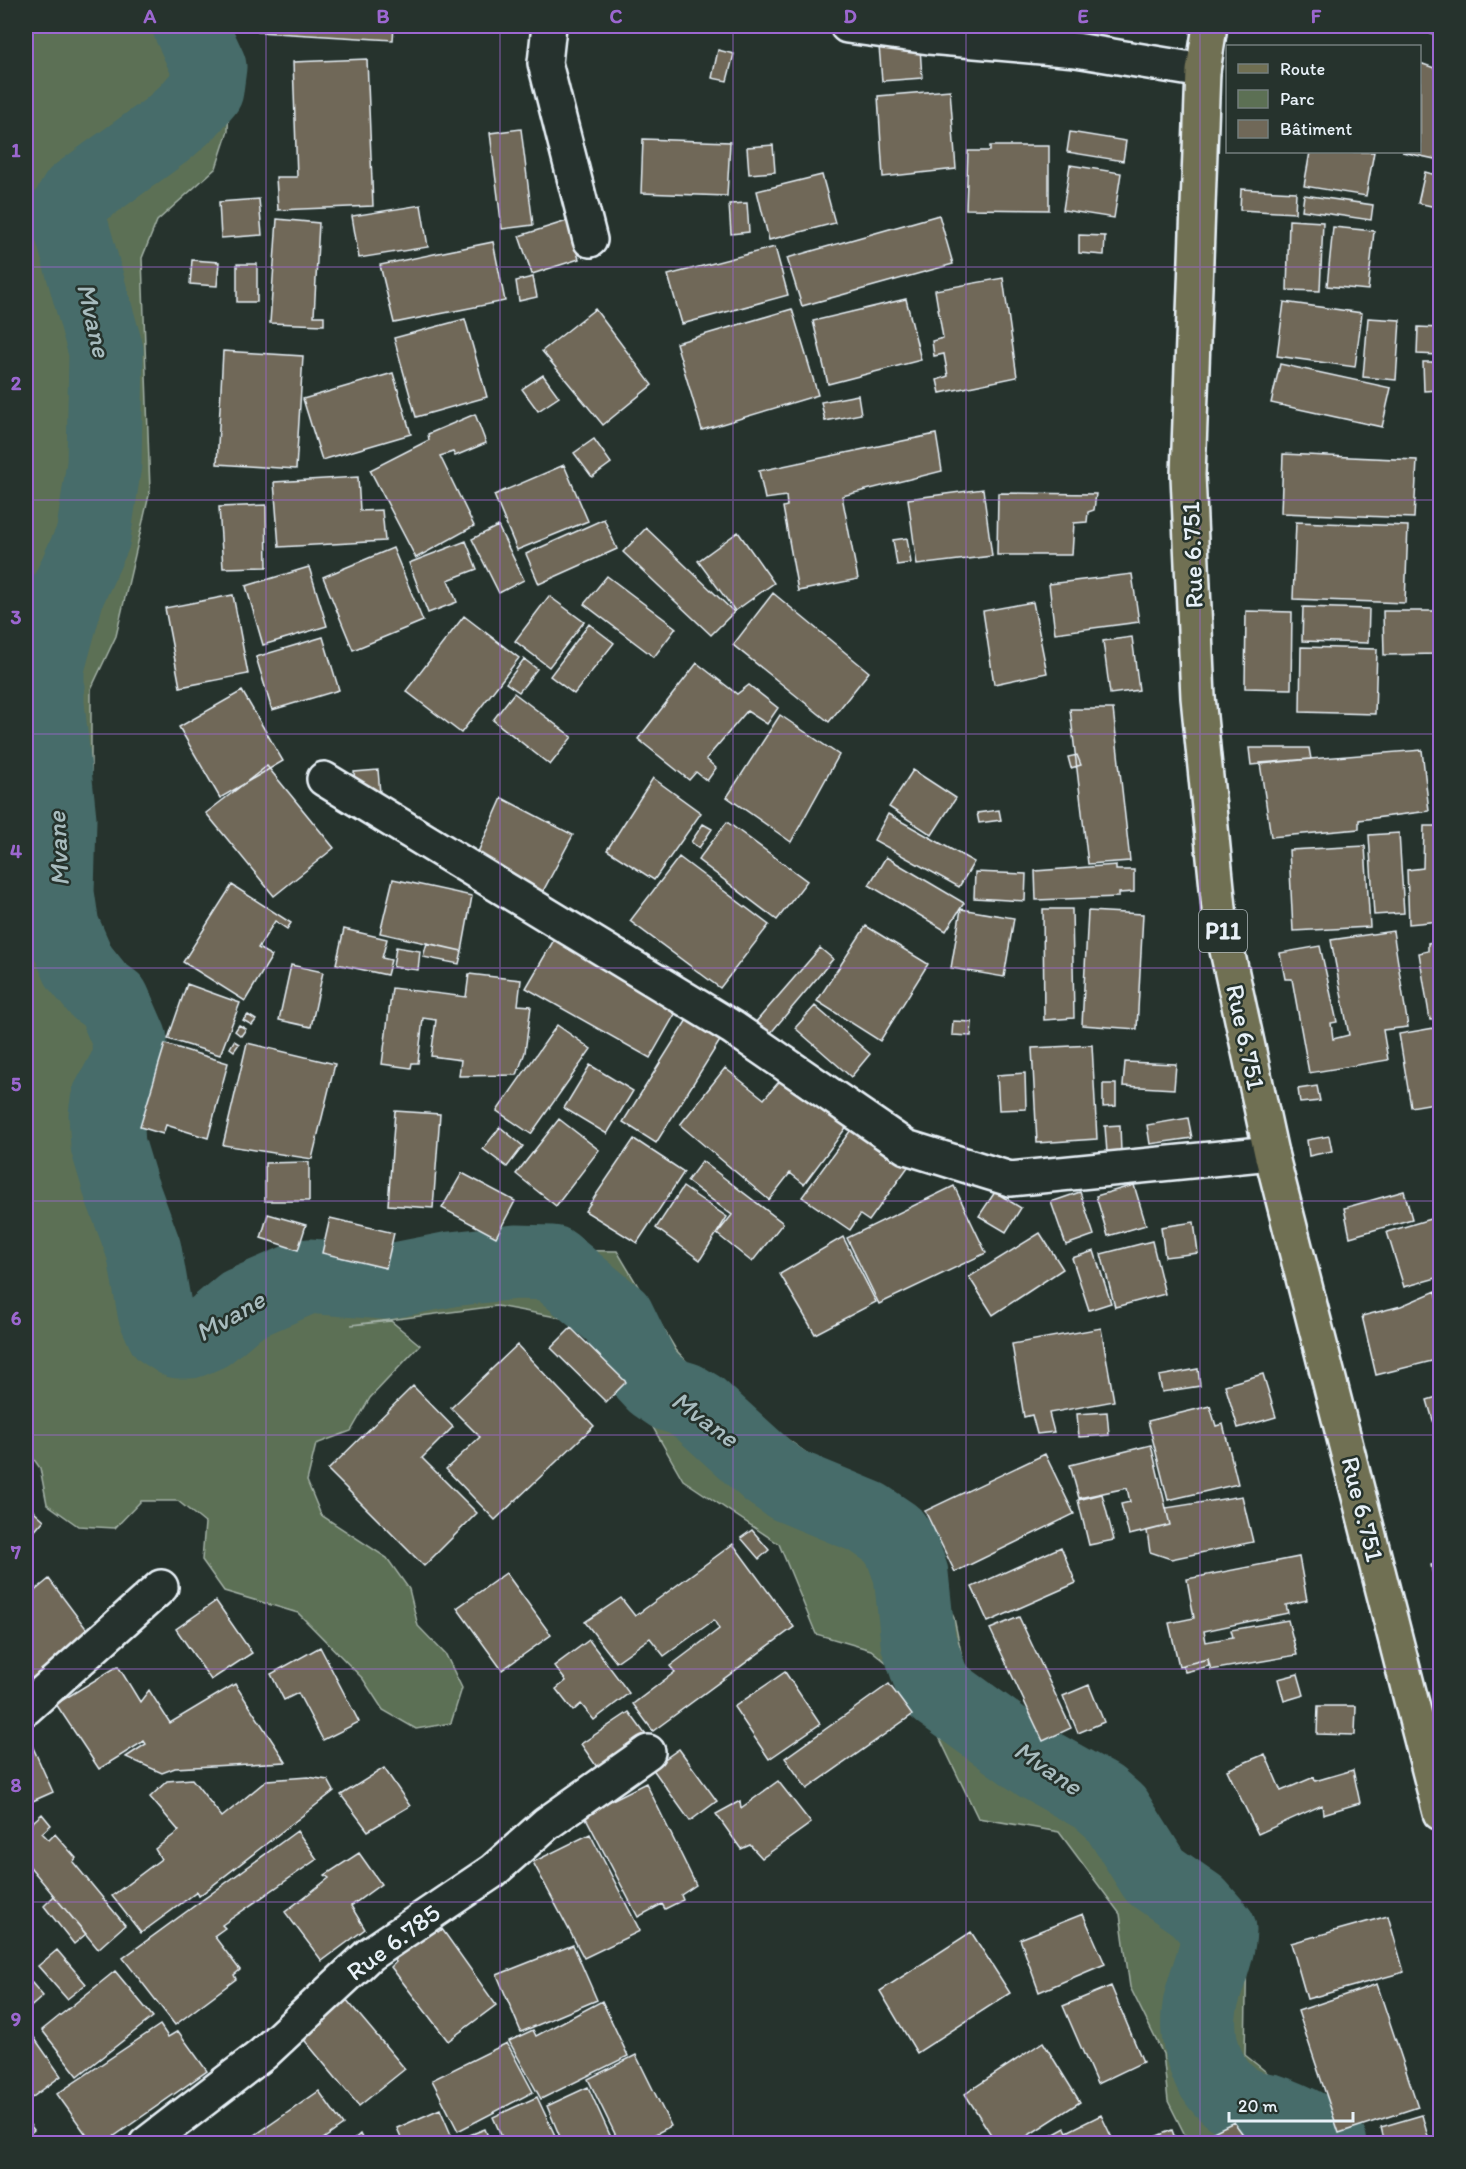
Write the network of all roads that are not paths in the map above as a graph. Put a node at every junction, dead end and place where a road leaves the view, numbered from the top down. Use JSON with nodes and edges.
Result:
{"nodes":[{"id":1,"x":549,"y":26,"type":"edge"},
{"id":2,"x":847,"y":26,"type":"edge"},
{"id":3,"x":1210,"y":26,"type":"edge"},
{"id":4,"x":1203,"y":71,"type":"junction"},
{"id":5,"x":590,"y":240,"type":"dead end"},
{"id":6,"x":324,"y":778,"type":"dead end"},
{"id":7,"x":1271,"y":1153,"type":"junction"},
{"id":8,"x":161,"y":1587,"type":"dead end"},
{"id":9,"x":26,"y":1708,"type":"edge"},
{"id":10,"x":648,"y":1752,"type":"dead end"},
{"id":11,"x":1440,"y":1813,"type":"edge"},
{"id":12,"x":146,"y":2144,"type":"edge"}],
"edges":[{"from":1,"to":5,"type":"street"},
{"from":2,"to":4,"type":"street"},
{"from":3,"to":4,"type":"main road","name":"Rue 6.751","number":"P11"},
{"from":4,"to":7,"type":"main road","name":"Rue 6.751","number":"P11"},
{"from":6,"to":7,"type":"street"},
{"from":7,"to":11,"type":"main road","name":"Rue 6.751","number":"P11"},
{"from":8,"to":9,"type":"street"},
{"from":10,"to":12,"type":"street","name":"Rue 6.785"}]}
